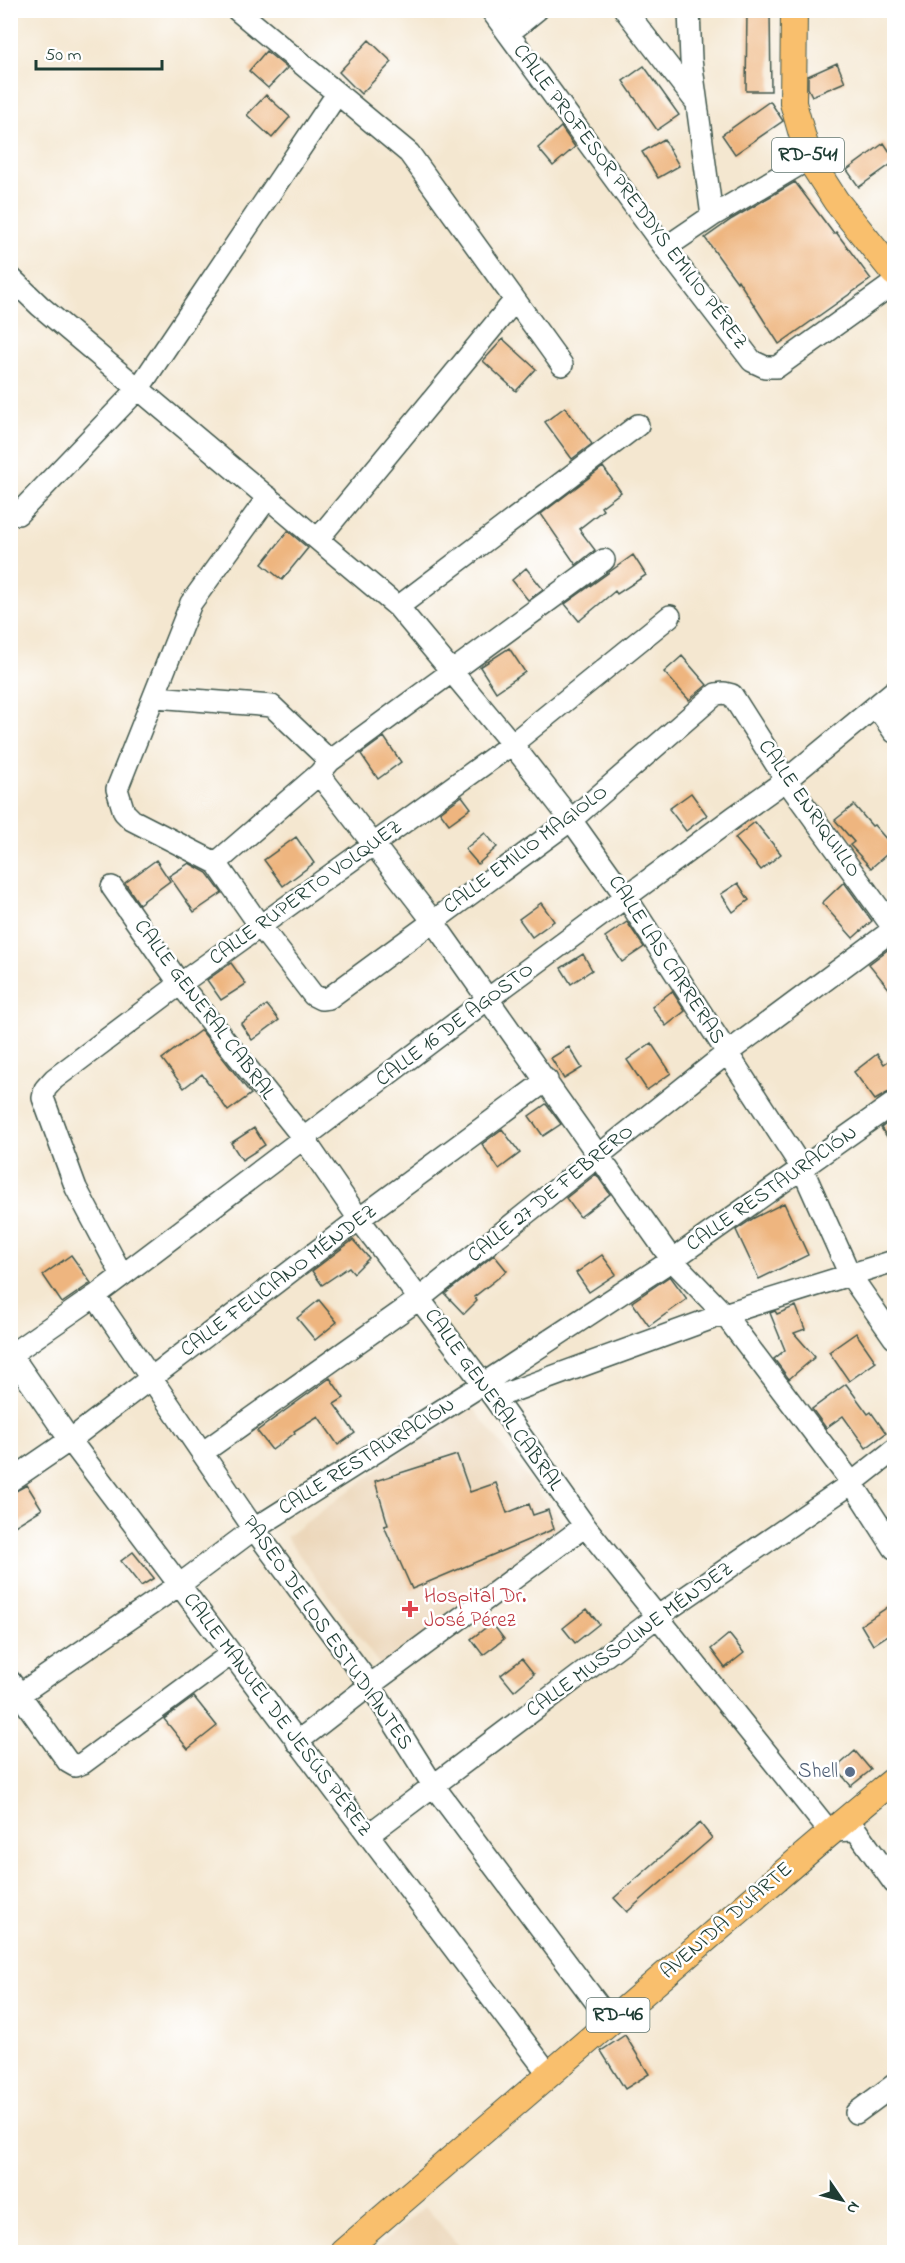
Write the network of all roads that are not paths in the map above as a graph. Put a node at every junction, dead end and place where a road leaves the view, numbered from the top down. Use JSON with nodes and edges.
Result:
{"nodes":[{"id":1,"x":237,"y":10,"type":"edge"},
{"id":2,"x":492,"y":10,"type":"edge"},
{"id":3,"x":537,"y":10,"type":"edge"},
{"id":4,"x":625,"y":10,"type":"edge"},
{"id":5,"x":689,"y":10,"type":"edge"},
{"id":6,"x":794,"y":10,"type":"edge"},
{"id":7,"x":509,"y":33,"type":"junction"},
{"id":8,"x":338,"y":94,"type":"junction"},
{"id":9,"x":696,"y":103,"type":"junction"},
{"id":10,"x":809,"y":159,"type":"junction"},
{"id":11,"x":712,"y":216,"type":"junction"},
{"id":12,"x":665,"y":248,"type":"junction"},
{"id":13,"x":894,"y":273,"type":"edge"},
{"id":14,"x":10,"y":277,"type":"edge"},
{"id":15,"x":894,"y":283,"type":"edge"},
{"id":16,"x":515,"y":300,"type":"junction"},
{"id":17,"x":562,"y":365,"type":"dead end"},
{"id":18,"x":139,"y":388,"type":"junction"},
{"id":19,"x":638,"y":425,"type":"dead end"},
{"id":20,"x":268,"y":497,"type":"junction"},
{"id":21,"x":18,"y":514,"type":"dead end"},
{"id":22,"x":318,"y":540,"type":"junction"},
{"id":23,"x":604,"y":560,"type":"dead end"},
{"id":24,"x":398,"y":607,"type":"junction"},
{"id":25,"x":670,"y":616,"type":"dead end"},
{"id":26,"x":452,"y":672,"type":"junction"},
{"id":27,"x":894,"y":691,"type":"edge"},
{"id":28,"x":724,"y":693,"type":"joint"},
{"id":29,"x":155,"y":697,"type":"junction"},
{"id":30,"x":876,"y":706,"type":"junction"},
{"id":31,"x":894,"y":732,"type":"edge"},
{"id":32,"x":512,"y":744,"type":"junction"},
{"id":33,"x":324,"y":767,"type":"junction"},
{"id":34,"x":786,"y":780,"type":"junction"},
{"id":35,"x":571,"y":820,"type":"junction"},
{"id":36,"x":373,"y":844,"type":"junction"},
{"id":37,"x":216,"y":863,"type":"junction"},
{"id":38,"x":112,"y":887,"type":"dead end"},
{"id":39,"x":626,"y":897,"type":"junction"},
{"id":40,"x":432,"y":920,"type":"junction"},
{"id":41,"x":260,"y":926,"type":"junction"},
{"id":42,"x":894,"y":929,"type":"edge"},
{"id":43,"x":180,"y":984,"type":"junction"},
{"id":44,"x":489,"y":998,"type":"junction"},
{"id":45,"x":727,"y":1053,"type":"junction"},
{"id":46,"x":547,"y":1080,"type":"junction"},
{"id":47,"x":894,"y":1103,"type":"edge"},
{"id":48,"x":304,"y":1139,"type":"junction"},
{"id":49,"x":600,"y":1156,"type":"junction"},
{"id":50,"x":802,"y":1168,"type":"junction"},
{"id":51,"x":359,"y":1220,"type":"junction"},
{"id":52,"x":672,"y":1260,"type":"junction"},
{"id":53,"x":894,"y":1261,"type":"edge"},
{"id":54,"x":122,"y":1275,"type":"junction"},
{"id":55,"x":850,"y":1275,"type":"junction"},
{"id":56,"x":95,"y":1296,"type":"junction"},
{"id":57,"x":419,"y":1299,"type":"junction"},
{"id":58,"x":724,"y":1314,"type":"junction"},
{"id":59,"x":894,"y":1338,"type":"edge"},
{"id":60,"x":11,"y":1354,"type":"edge"},
{"id":61,"x":150,"y":1378,"type":"junction"},
{"id":62,"x":488,"y":1391,"type":"junction"},
{"id":63,"x":70,"y":1440,"type":"junction"},
{"id":64,"x":894,"y":1450,"type":"edge"},
{"id":65,"x":202,"y":1453,"type":"junction"},
{"id":66,"x":10,"y":1481,"type":"edge"},
{"id":67,"x":852,"y":1483,"type":"junction"},
{"id":68,"x":585,"y":1526,"type":"junction"},
{"id":69,"x":254,"y":1529,"type":"junction"},
{"id":70,"x":894,"y":1548,"type":"edge"},
{"id":71,"x":179,"y":1585,"type":"junction"},
{"id":72,"x":657,"y":1617,"type":"junction"},
{"id":73,"x":231,"y":1654,"type":"junction"},
{"id":74,"x":370,"y":1685,"type":"junction"},
{"id":75,"x":15,"y":1688,"type":"edge"},
{"id":76,"x":297,"y":1742,"type":"junction"},
{"id":77,"x":894,"y":1780,"type":"edge"},
{"id":78,"x":433,"y":1785,"type":"junction"},
{"id":79,"x":829,"y":1832,"type":"junction"},
{"id":80,"x":368,"y":1834,"type":"junction"},
{"id":81,"x":894,"y":1883,"type":"edge"},
{"id":82,"x":611,"y":2022,"type":"junction"},
{"id":83,"x":549,"y":2073,"type":"junction"},
{"id":84,"x":894,"y":2085,"type":"edge"},
{"id":85,"x":856,"y":2113,"type":"dead end"},
{"id":86,"x":343,"y":2253,"type":"edge"}],
"edges":[{"from":1,"to":8,"type":"street"},
{"from":2,"to":7,"type":"street","name":"CALLE PROFESOR PREDDYS EMILIO PÉREZ"},
{"from":3,"to":7,"type":"street"},
{"from":4,"to":9,"type":"street"},
{"from":5,"to":9,"type":"street"},
{"from":6,"to":10,"type":"main road","number":"RD-541"},
{"from":7,"to":12,"type":"street","name":"CALLE PROFESOR PREDDYS EMILIO PÉREZ"},
{"from":8,"to":16,"type":"street"},
{"from":8,"to":18,"type":"street"},
{"from":9,"to":11,"type":"street"},
{"from":10,"to":11,"type":"street"},
{"from":10,"to":13,"type":"main road","number":"RD-541"},
{"from":11,"to":12,"type":"street"},
{"from":12,"to":15,"type":"street","name":"CALLE PROFESOR PREDDYS EMILIO PÉREZ"},
{"from":14,"to":18,"type":"street","name":"CALLE LAS CARRERAS"},
{"from":16,"to":17,"type":"street"},
{"from":16,"to":22,"type":"street"},
{"from":18,"to":20,"type":"street","name":"CALLE LAS CARRERAS"},
{"from":18,"to":21,"type":"street"},
{"from":19,"to":24,"type":"street"},
{"from":20,"to":22,"type":"street","name":"CALLE LAS CARRERAS"},
{"from":20,"to":29,"type":"street"},
{"from":22,"to":24,"type":"street","name":"CALLE LAS CARRERAS"},
{"from":23,"to":26,"type":"street"},
{"from":24,"to":26,"type":"street","name":"CALLE LAS CARRERAS"},
{"from":25,"to":32,"type":"street","name":"CALLE RUPERTO VOLQUEZ"},
{"from":26,"to":32,"type":"street","name":"CALLE LAS CARRERAS"},
{"from":26,"to":33,"type":"street"},
{"from":27,"to":30,"type":"street","name":"CALLE 16 DE AGOSTO"},
{"from":28,"to":34,"type":"street","name":"CALLE ENRIQUILLO"},
{"from":28,"to":35,"type":"street","name":"CALLE EMILIO MAGIOLO"},
{"from":29,"to":33,"type":"street"},
{"from":29,"to":37,"type":"street"},
{"from":30,"to":31,"type":"street"},
{"from":30,"to":34,"type":"street","name":"CALLE 16 DE AGOSTO"},
{"from":32,"to":35,"type":"street","name":"CALLE LAS CARRERAS"},
{"from":32,"to":36,"type":"street","name":"CALLE RUPERTO VOLQUEZ"},
{"from":33,"to":36,"type":"street"},
{"from":33,"to":37,"type":"street"},
{"from":34,"to":39,"type":"street","name":"CALLE 16 DE AGOSTO"},
{"from":34,"to":42,"type":"street","name":"CALLE ENRIQUILLO"},
{"from":35,"to":39,"type":"street","name":"CALLE LAS CARRERAS"},
{"from":35,"to":40,"type":"street","name":"CALLE EMILIO MAGIOLO"},
{"from":36,"to":40,"type":"street"},
{"from":36,"to":41,"type":"street","name":"CALLE RUPERTO VOLQUEZ"},
{"from":37,"to":41,"type":"street"},
{"from":38,"to":43,"type":"street","name":"CALLE GENERAL CABRAL"},
{"from":39,"to":44,"type":"street","name":"CALLE 16 DE AGOSTO"},
{"from":39,"to":45,"type":"street","name":"CALLE LAS CARRERAS"},
{"from":40,"to":41,"type":"street","name":"CALLE EMILIO MAGIOLO"},
{"from":40,"to":44,"type":"street"},
{"from":41,"to":43,"type":"street","name":"CALLE RUPERTO VOLQUEZ"},
{"from":42,"to":45,"type":"street","name":"CALLE 27 DE FEBRERO"},
{"from":43,"to":48,"type":"street","name":"CALLE GENERAL CABRAL"},
{"from":43,"to":54,"type":"street","name":"CALLE RUPERTO VOLQUEZ"},
{"from":44,"to":46,"type":"street"},
{"from":44,"to":48,"type":"street","name":"CALLE 16 DE AGOSTO"},
{"from":45,"to":49,"type":"street","name":"CALLE 27 DE FEBRERO"},
{"from":45,"to":50,"type":"street","name":"CALLE LAS CARRERAS"},
{"from":46,"to":49,"type":"street"},
{"from":46,"to":51,"type":"street","name":"CALLE FELICIANO MÉNDEZ"},
{"from":47,"to":50,"type":"street","name":"CALLE RESTAURACIÓN"},
{"from":48,"to":51,"type":"street","name":"CALLE GENERAL CABRAL"},
{"from":48,"to":54,"type":"street","name":"CALLE 16 DE AGOSTO"},
{"from":49,"to":52,"type":"street"},
{"from":49,"to":57,"type":"street","name":"CALLE 27 DE FEBRERO"},
{"from":50,"to":52,"type":"street","name":"CALLE RESTAURACIÓN"},
{"from":50,"to":55,"type":"street","name":"CALLE LAS CARRERAS"},
{"from":51,"to":57,"type":"street","name":"CALLE GENERAL CABRAL"},
{"from":51,"to":61,"type":"street","name":"CALLE FELICIANO MÉNDEZ"},
{"from":52,"to":58,"type":"street"},
{"from":52,"to":62,"type":"street","name":"CALLE RESTAURACIÓN"},
{"from":53,"to":55,"type":"street"},
{"from":54,"to":56,"type":"street","name":"CALLE 16 DE AGOSTO"},
{"from":55,"to":58,"type":"street"},
{"from":55,"to":59,"type":"street","name":"CALLE LAS CARRERAS"},
{"from":56,"to":60,"type":"street","name":"CALLE 16 DE AGOSTO"},
{"from":56,"to":61,"type":"street","name":"PASEO DE LOS ESTUDIANTES"},
{"from":57,"to":62,"type":"street","name":"CALLE GENERAL CABRAL"},
{"from":57,"to":65,"type":"street","name":"CALLE 27 DE FEBRERO"},
{"from":58,"to":62,"type":"street"},
{"from":58,"to":67,"type":"street"},
{"from":60,"to":63,"type":"street","name":"CALLE MANUEL DE JESÚS PÉREZ"},
{"from":61,"to":63,"type":"street","name":"CALLE FELICIANO MÉNDEZ"},
{"from":61,"to":65,"type":"street","name":"PASEO DE LOS ESTUDIANTES"},
{"from":62,"to":68,"type":"street","name":"CALLE GENERAL CABRAL"},
{"from":62,"to":69,"type":"street","name":"CALLE RESTAURACIÓN"},
{"from":63,"to":66,"type":"street","name":"CALLE FELICIANO MÉNDEZ"},
{"from":63,"to":71,"type":"street","name":"CALLE MANUEL DE JESÚS PÉREZ"},
{"from":64,"to":67,"type":"street","name":"CALLE MUSSOLINE MÉNDEZ"},
{"from":65,"to":69,"type":"street","name":"PASEO DE LOS ESTUDIANTES"},
{"from":67,"to":70,"type":"street"},
{"from":67,"to":72,"type":"street","name":"CALLE MUSSOLINE MÉNDEZ"},
{"from":68,"to":72,"type":"street","name":"CALLE GENERAL CABRAL"},
{"from":68,"to":74,"type":"street"},
{"from":69,"to":71,"type":"street","name":"CALLE RESTAURACIÓN"},
{"from":69,"to":74,"type":"street","name":"PASEO DE LOS ESTUDIANTES"},
{"from":71,"to":73,"type":"street","name":"CALLE MANUEL DE JESÚS PÉREZ"},
{"from":71,"to":75,"type":"street","name":"CALLE RESTAURACIÓN"},
{"from":72,"to":78,"type":"street","name":"CALLE MUSSOLINE MÉNDEZ"},
{"from":72,"to":79,"type":"street","name":"CALLE GENERAL CABRAL"},
{"from":73,"to":75,"type":"street"},
{"from":73,"to":76,"type":"street","name":"CALLE MANUEL DE JESÚS PÉREZ"},
{"from":74,"to":76,"type":"street"},
{"from":74,"to":78,"type":"street","name":"PASEO DE LOS ESTUDIANTES"},
{"from":76,"to":80,"type":"street","name":"CALLE MANUEL DE JESÚS PÉREZ"},
{"from":77,"to":79,"type":"main road","name":"AVENIDA DUARTE","number":"RD-46"},
{"from":78,"to":80,"type":"street","name":"CALLE MUSSOLINE MÉNDEZ"},
{"from":78,"to":82,"type":"street","name":"PASEO DE LOS ESTUDIANTES"},
{"from":79,"to":81,"type":"street"},
{"from":79,"to":82,"type":"main road","name":"AVENIDA DUARTE","number":"RD-46"},
{"from":80,"to":83,"type":"street","name":"CALLE MANUEL DE JESÚS PÉREZ"},
{"from":82,"to":83,"type":"main road","name":"AVENIDA DUARTE","number":"RD-46"},
{"from":83,"to":86,"type":"main road","name":"AVENIDA DUARTE","number":"RD-46"},
{"from":84,"to":85,"type":"street"}]}
